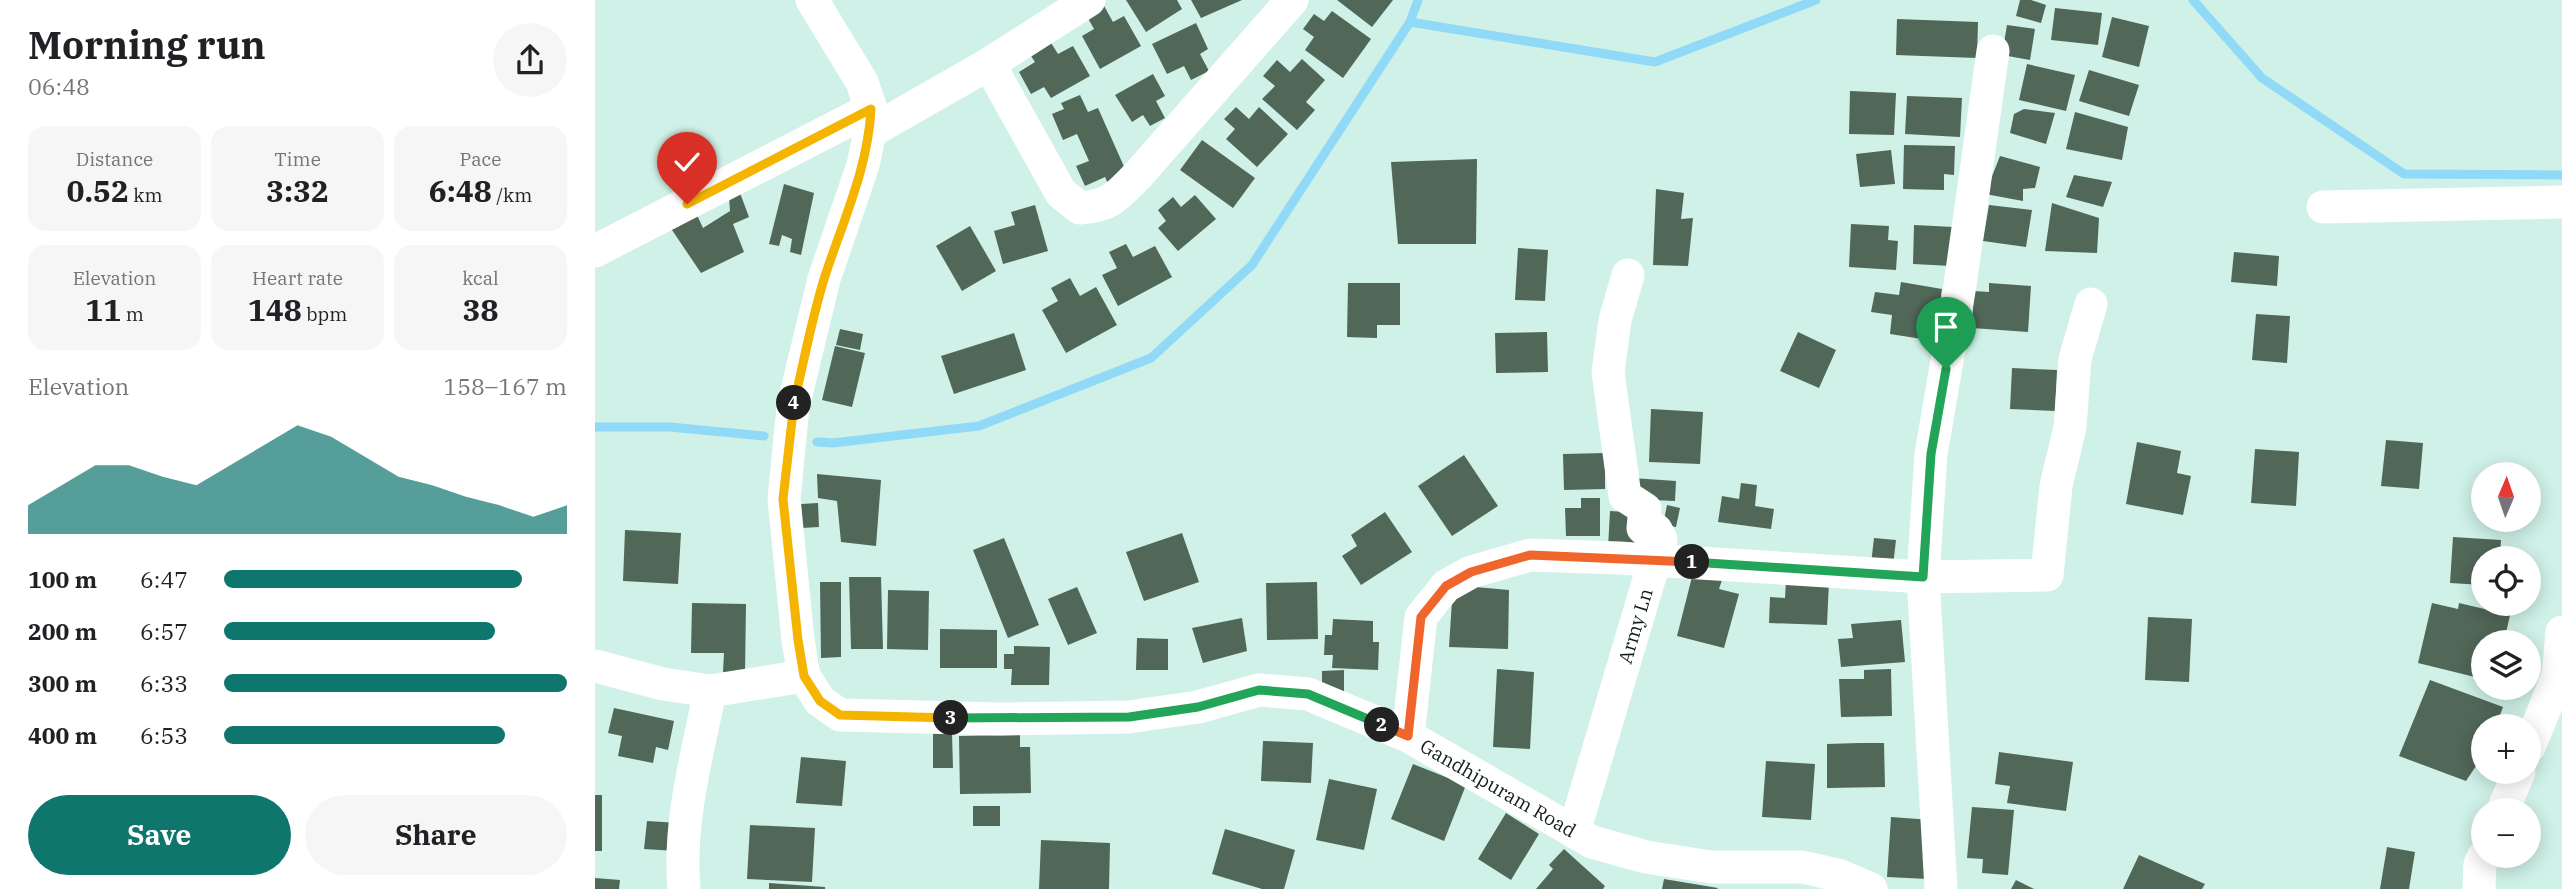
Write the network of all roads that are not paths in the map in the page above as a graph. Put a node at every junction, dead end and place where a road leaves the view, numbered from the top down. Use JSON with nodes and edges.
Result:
{"nodes":[{"id":1,"x":812,"y":0,"type":"edge"},
{"id":2,"x":1089,"y":0,"type":"edge"},
{"id":3,"x":1292,"y":0,"type":"edge"},
{"id":4,"x":1993,"y":51,"type":"dead end"},
{"id":5,"x":989,"y":64,"type":"junction"},
{"id":6,"x":871,"y":121,"type":"junction"},
{"id":7,"x":2562,"y":202,"type":"edge"},
{"id":8,"x":2323,"y":207,"type":"dead end"},
{"id":9,"x":595,"y":251,"type":"edge"},
{"id":10,"x":1628,"y":275,"type":"dead end"},
{"id":11,"x":2091,"y":304,"type":"dead end"},
{"id":12,"x":1653,"y":560,"type":"junction"},
{"id":13,"x":1923,"y":577,"type":"junction"},
{"id":14,"x":2562,"y":632,"type":"edge"},
{"id":15,"x":595,"y":666,"type":"edge"},
{"id":16,"x":804,"y":676,"type":"junction"},
{"id":17,"x":710,"y":691,"type":"junction"},
{"id":18,"x":2541,"y":718,"type":"edge"},
{"id":19,"x":1408,"y":736,"type":"junction"},
{"id":20,"x":1574,"y":832,"type":"junction"},
{"id":21,"x":2480,"y":868,"type":"edge"},
{"id":22,"x":684,"y":889,"type":"edge"},
{"id":23,"x":1871,"y":889,"type":"edge"},
{"id":24,"x":1941,"y":889,"type":"edge"},
{"id":25,"x":2479,"y":889,"type":"edge"}],
"edges":[{"from":1,"to":6,"type":"street"},
{"from":2,"to":5,"type":"street"},
{"from":3,"to":5,"type":"street"},
{"from":4,"to":13,"type":"street"},
{"from":5,"to":6,"type":"street"},
{"from":6,"to":9,"type":"street"},
{"from":6,"to":16,"type":"street","name":"Gandhipuram Road"},
{"from":7,"to":8,"type":"street"},
{"from":10,"to":12,"type":"street","name":"Army Ln"},
{"from":11,"to":13,"type":"street"},
{"from":12,"to":13,"type":"street"},
{"from":12,"to":19,"type":"street"},
{"from":12,"to":20,"type":"street","name":"Army Ln"},
{"from":13,"to":24,"type":"street"},
{"from":14,"to":18,"type":"street"},
{"from":15,"to":17,"type":"street"},
{"from":16,"to":17,"type":"street"},
{"from":16,"to":19,"type":"street","name":"Gandhipuram Road"},
{"from":17,"to":22,"type":"street"},
{"from":19,"to":20,"type":"street","name":"Gandhipuram Road"},
{"from":20,"to":23,"type":"street","name":"Gandhipuram Road"},
{"from":21,"to":25,"type":"street"}]}
